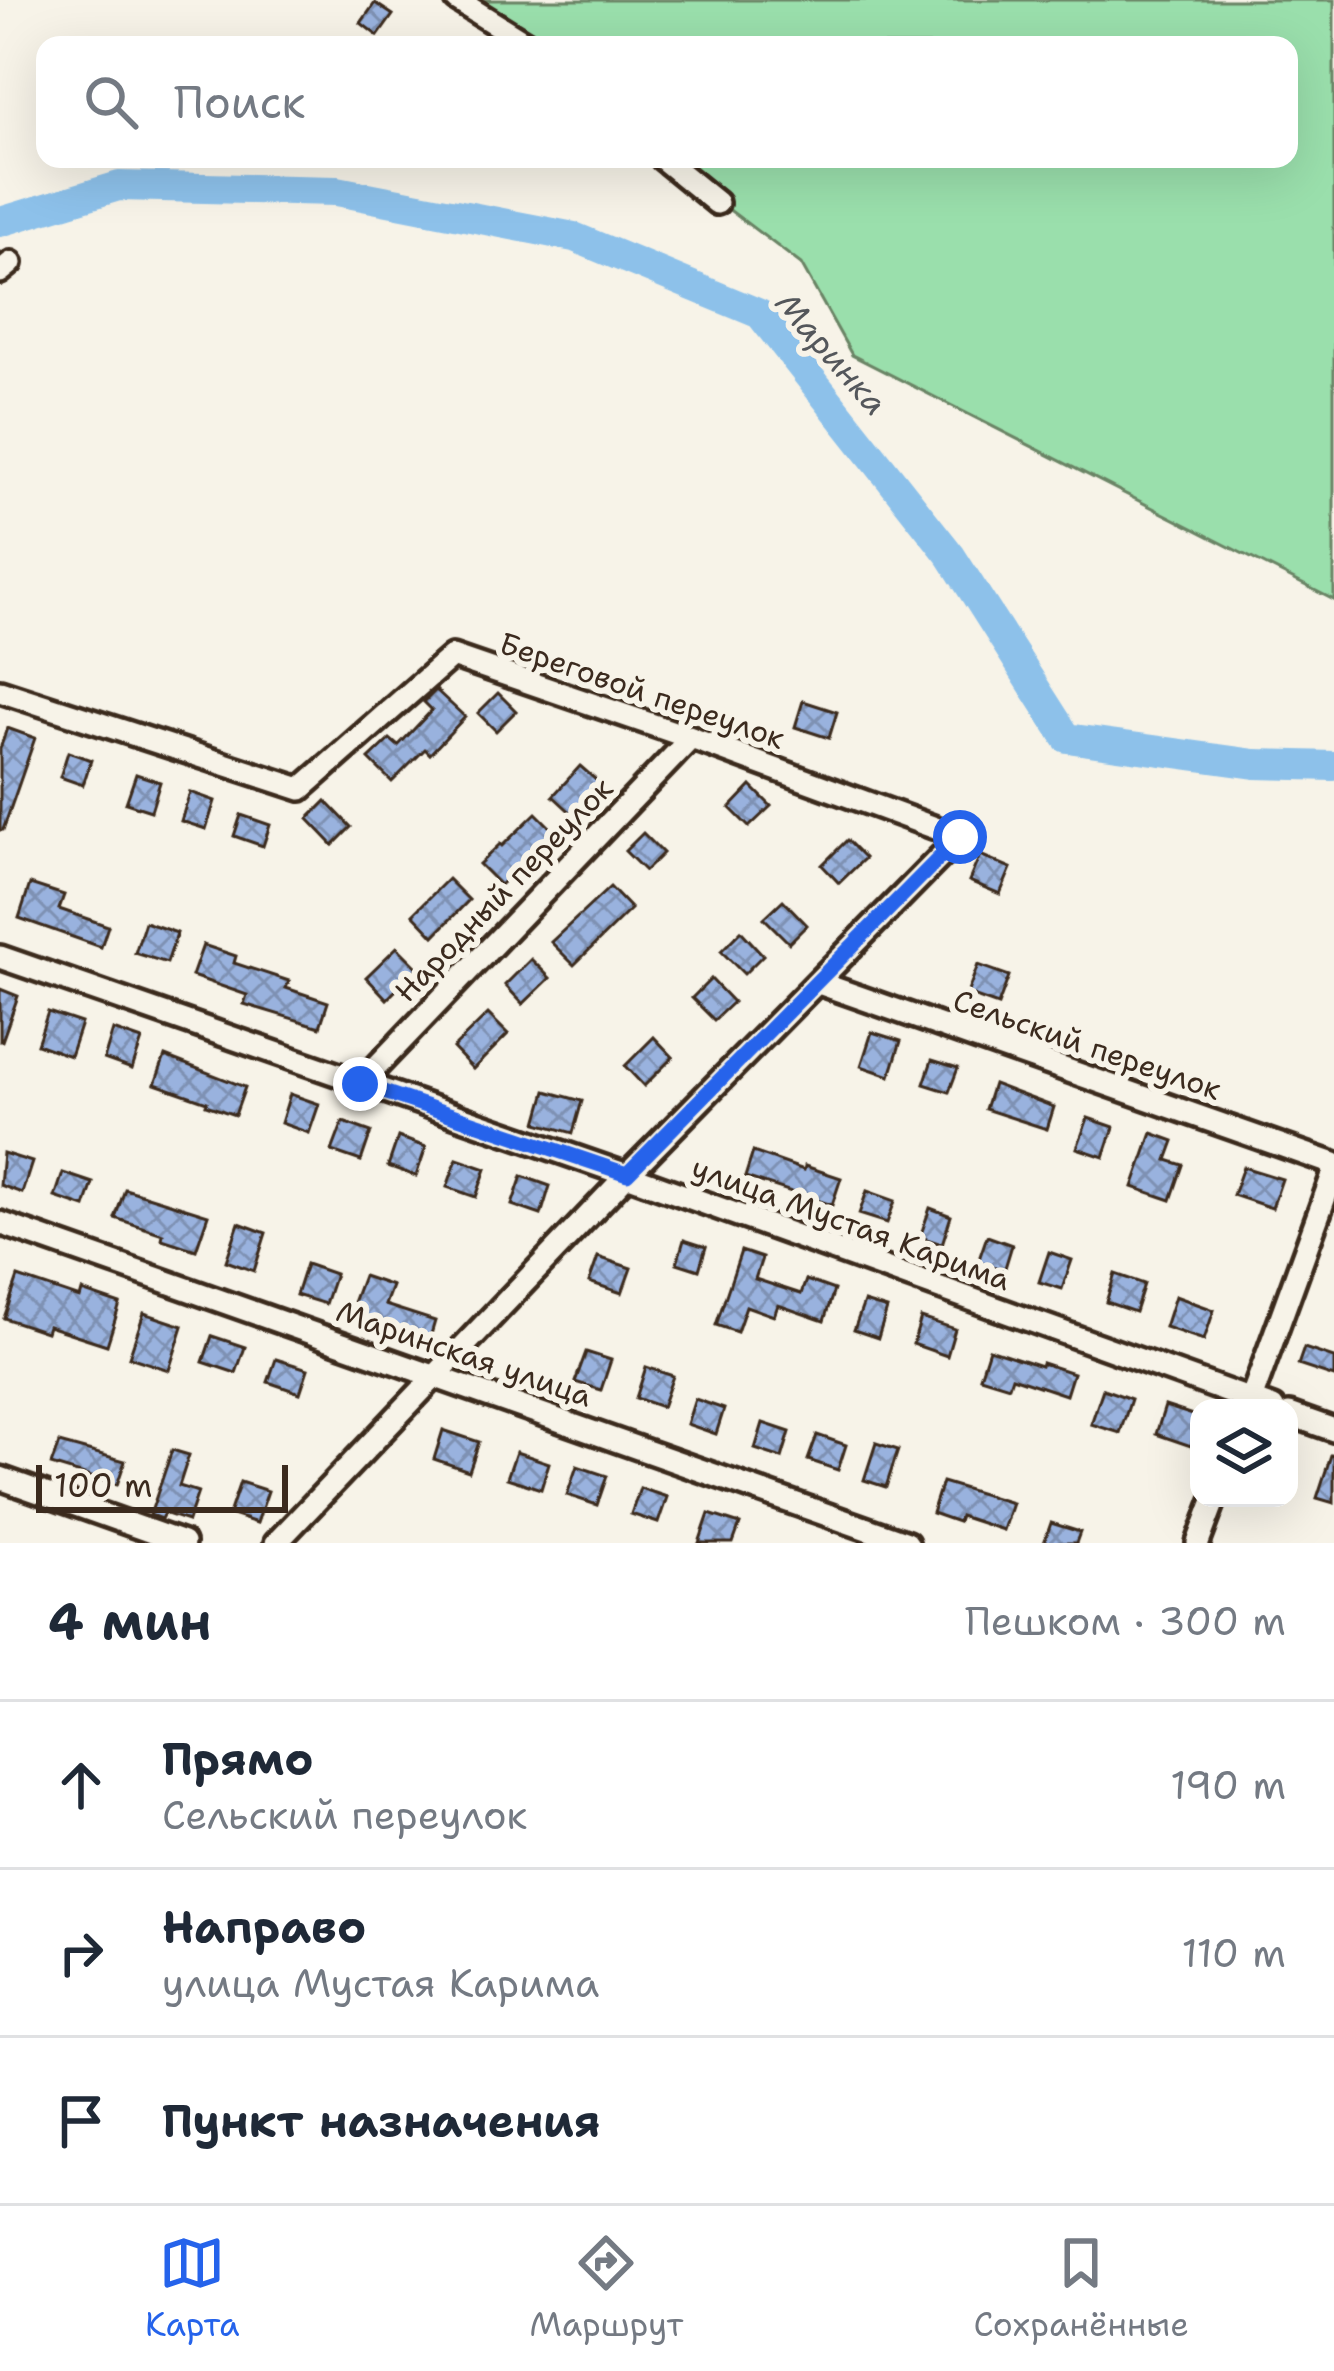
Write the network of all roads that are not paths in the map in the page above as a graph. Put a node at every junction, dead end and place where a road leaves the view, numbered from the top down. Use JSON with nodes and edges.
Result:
{"nodes":[{"id":1,"x":457,"y":0,"type":"edge"},
{"id":2,"x":515,"y":36,"type":"edge"},
{"id":3,"x":674,"y":168,"type":"edge"},
{"id":4,"x":717,"y":203,"type":"dead end"},
{"id":5,"x":0,"y":692,"type":"edge"},
{"id":6,"x":691,"y":738,"type":"junction"},
{"id":7,"x":0,"y":957,"type":"edge"},
{"id":8,"x":819,"y":982,"type":"junction"},
{"id":9,"x":360,"y":1084,"type":"junction"},
{"id":10,"x":1334,"y":1168,"type":"edge"},
{"id":11,"x":627,"y":1174,"type":"junction"},
{"id":12,"x":0,"y":1223,"type":"edge"},
{"id":13,"x":437,"y":1376,"type":"junction"},
{"id":14,"x":1242,"y":1399,"type":"edge"},
{"id":15,"x":1260,"y":1399,"type":"edge"},
{"id":16,"x":1298,"y":1417,"type":"edge"},
{"id":17,"x":1334,"y":1430,"type":"edge"},
{"id":18,"x":0,"y":1478,"type":"edge"},
{"id":19,"x":1212,"y":1507,"type":"edge"},
{"id":20,"x":183,"y":1543,"type":"edge"},
{"id":21,"x":276,"y":1543,"type":"edge"},
{"id":22,"x":907,"y":1543,"type":"edge"},
{"id":23,"x":1198,"y":1543,"type":"edge"}],
"edges":[{"from":1,"to":2,"type":"street"},
{"from":3,"to":4,"type":"street"},
{"from":5,"to":6,"type":"street","name":"Береговой переулок"},
{"from":6,"to":8,"type":"street","name":"Береговой переулок"},
{"from":6,"to":9,"type":"street","name":"Народный переулок"},
{"from":7,"to":9,"type":"street","name":"улица Мустая Карима"},
{"from":8,"to":10,"type":"street","name":"Сельский переулок"},
{"from":8,"to":11,"type":"street"},
{"from":9,"to":11,"type":"street","name":"улица Мустая Карима"},
{"from":10,"to":15,"type":"street"},
{"from":11,"to":13,"type":"street"},
{"from":11,"to":14,"type":"street","name":"улица Мустая Карима"},
{"from":12,"to":13,"type":"street","name":"Маринская улица"},
{"from":13,"to":21,"type":"street"},
{"from":13,"to":22,"type":"street","name":"Маринская улица"},
{"from":16,"to":17,"type":"street"},
{"from":18,"to":20,"type":"street"},
{"from":19,"to":23,"type":"street"}]}
